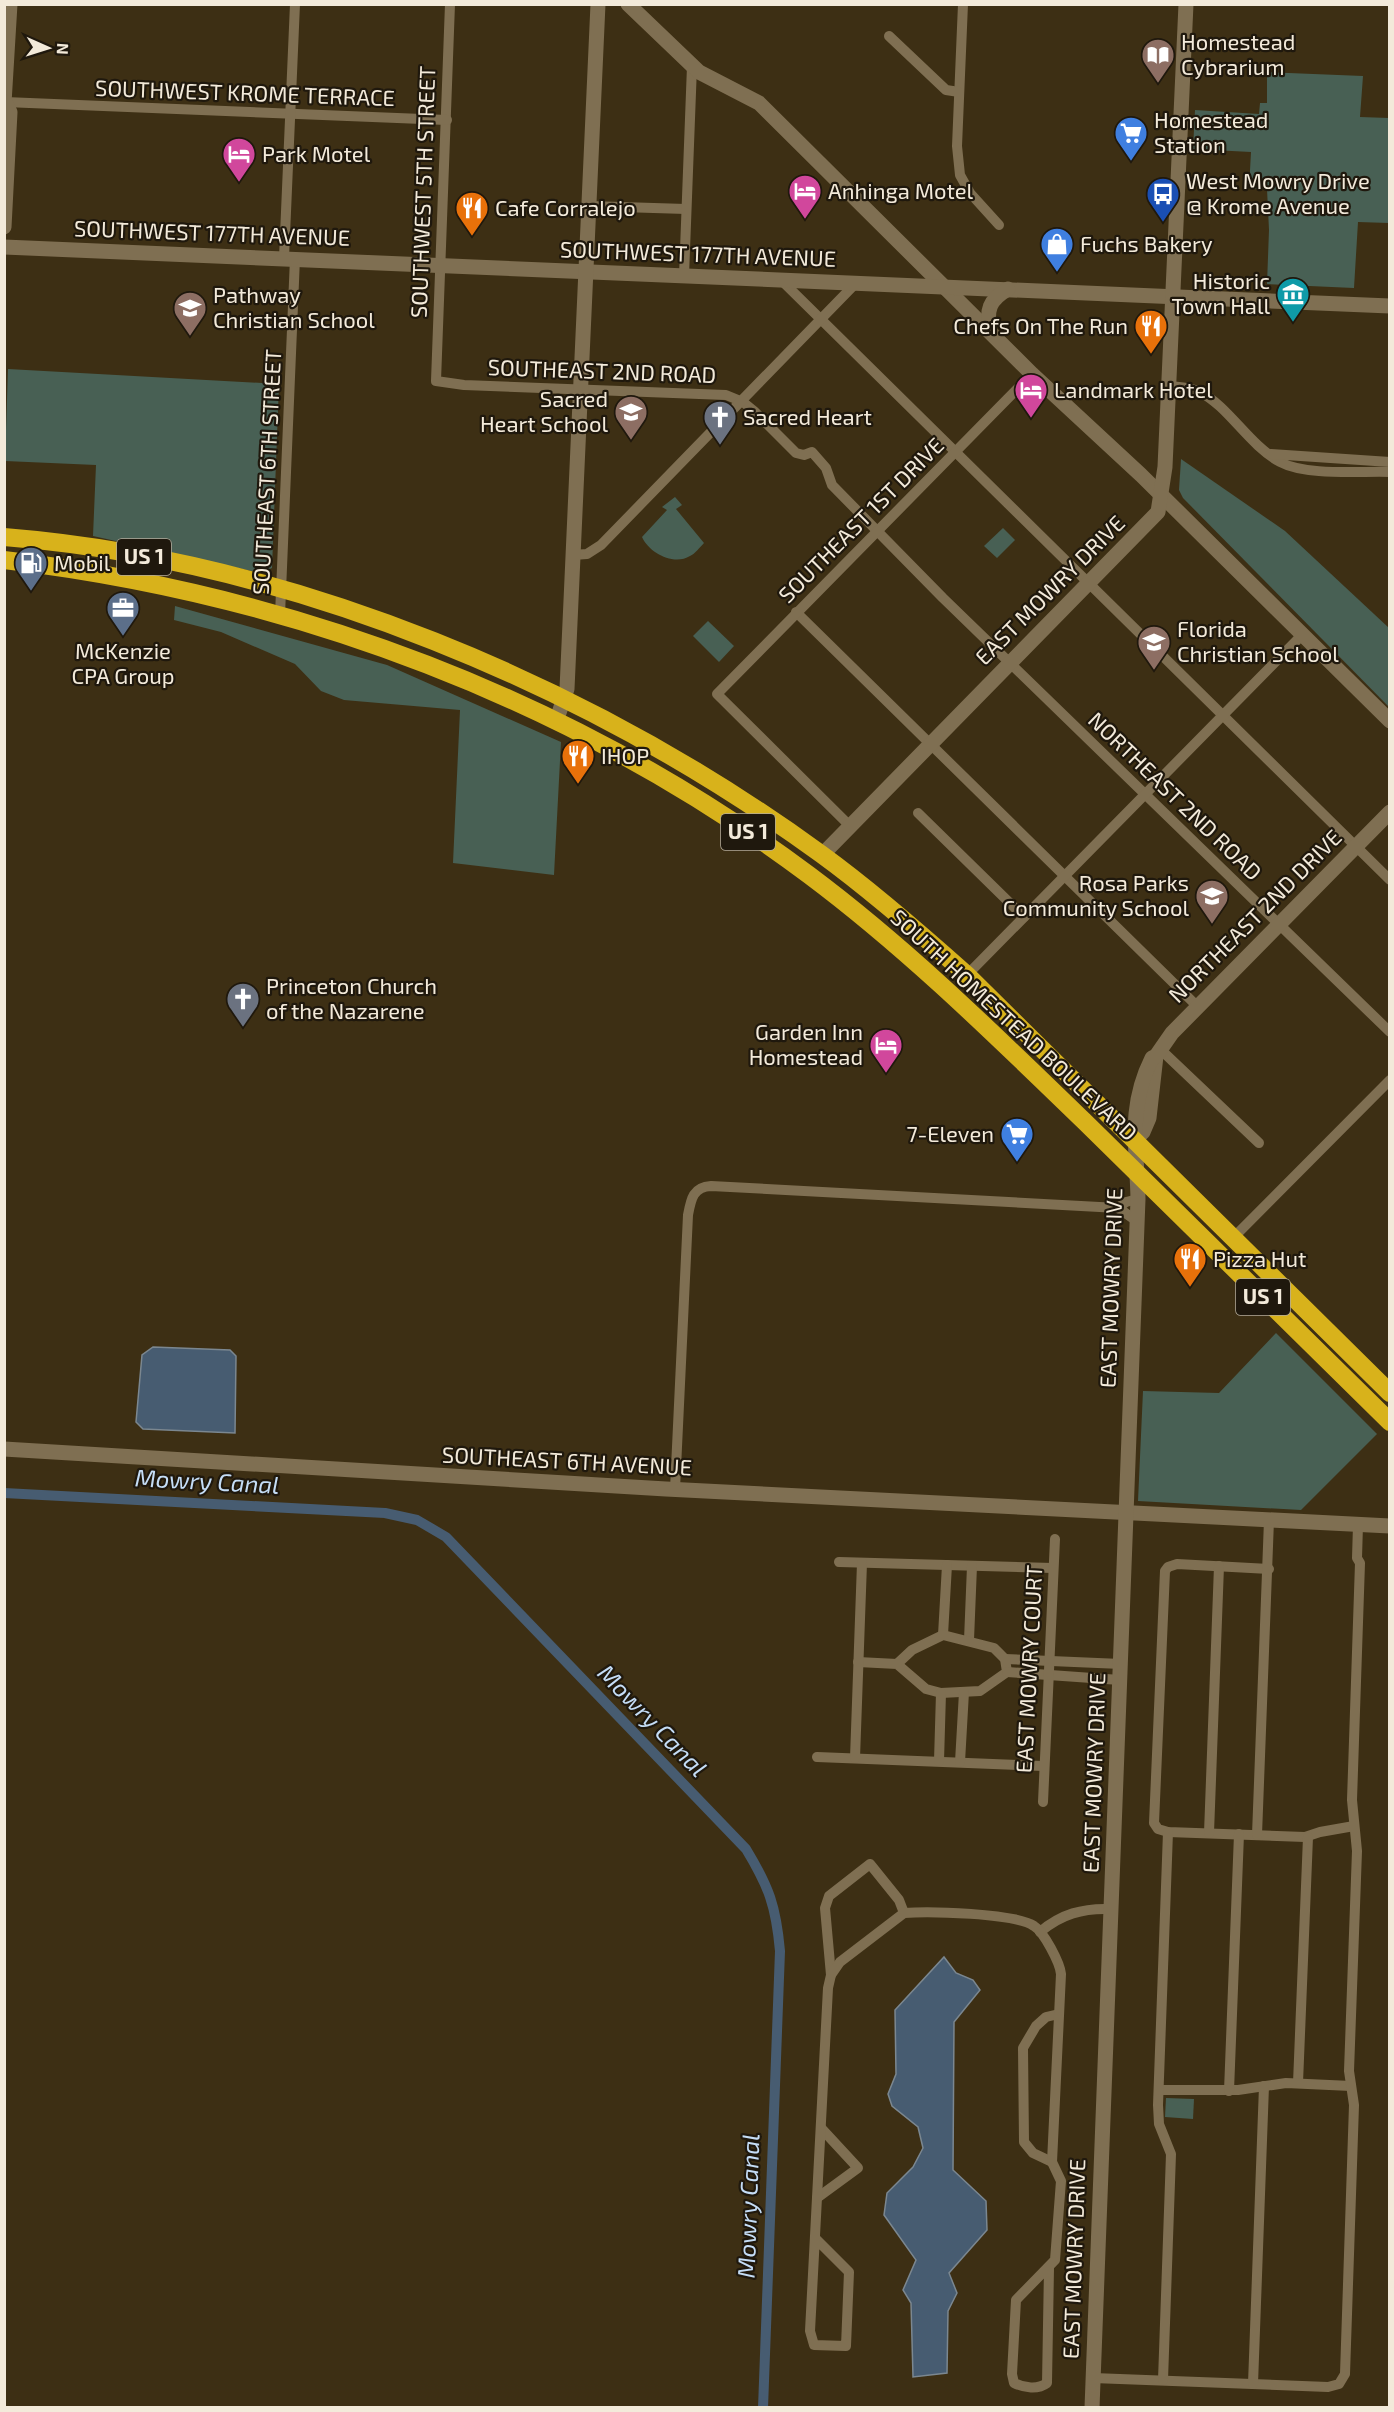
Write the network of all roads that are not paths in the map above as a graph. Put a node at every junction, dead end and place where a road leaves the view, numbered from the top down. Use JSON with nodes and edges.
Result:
{"nodes":[{"id":1,"x":10,"y":4,"type":"edge"},
{"id":2,"x":295,"y":4,"type":"edge"},
{"id":3,"x":450,"y":4,"type":"edge"},
{"id":4,"x":598,"y":4,"type":"edge"},
{"id":5,"x":628,"y":4,"type":"edge"},
{"id":6,"x":963,"y":4,"type":"edge"},
{"id":7,"x":1186,"y":4,"type":"edge"},
{"id":8,"x":889,"y":36,"type":"dead end"},
{"id":9,"x":6,"y":43,"type":"edge"},
{"id":10,"x":692,"y":66,"type":"junction"},
{"id":11,"x":959,"y":92,"type":"junction"},
{"id":12,"x":5,"y":103,"type":"edge"},
{"id":13,"x":290,"y":113,"type":"junction"},
{"id":14,"x":447,"y":120,"type":"junction"},
{"id":15,"x":589,"y":206,"type":"junction"},
{"id":16,"x":686,"y":209,"type":"junction"},
{"id":17,"x":999,"y":225,"type":"dead end"},
{"id":18,"x":4,"y":227,"type":"edge"},
{"id":19,"x":4,"y":247,"type":"edge"},
{"id":20,"x":290,"y":258,"type":"junction"},
{"id":21,"x":440,"y":266,"type":"junction"},
{"id":22,"x":586,"y":272,"type":"junction"},
{"id":23,"x":684,"y":276,"type":"junction"},
{"id":24,"x":781,"y":280,"type":"junction"},
{"id":25,"x":856,"y":284,"type":"junction"},
{"id":26,"x":944,"y":287,"type":"junction"},
{"id":27,"x":1008,"y":289,"type":"junction"},
{"id":28,"x":1173,"y":296,"type":"junction"},
{"id":29,"x":1389,"y":306,"type":"edge"},
{"id":30,"x":820,"y":320,"type":"junction"},
{"id":31,"x":990,"y":331,"type":"junction"},
{"id":32,"x":1032,"y":374,"type":"junction"},
{"id":33,"x":436,"y":381,"type":"joint"},
{"id":34,"x":1169,"y":386,"type":"junction"},
{"id":35,"x":581,"y":390,"type":"junction"},
{"id":36,"x":743,"y":402,"type":"junction"},
{"id":37,"x":954,"y":453,"type":"junction"},
{"id":38,"x":1268,"y":454,"type":"junction"},
{"id":39,"x":1389,"y":462,"type":"edge"},
{"id":40,"x":1389,"y":472,"type":"edge"},
{"id":41,"x":1163,"y":498,"type":"junction"},
{"id":42,"x":878,"y":531,"type":"junction"},
{"id":43,"x":4,"y":537,"type":"edge"},
{"id":44,"x":573,"y":555,"type":"junction"},
{"id":45,"x":4,"y":560,"type":"edge"},
{"id":46,"x":1089,"y":584,"type":"junction"},
{"id":47,"x":280,"y":590,"type":"junction"},
{"id":48,"x":796,"y":612,"type":"junction"},
{"id":49,"x":280,"y":615,"type":"junction"},
{"id":50,"x":1302,"y":635,"type":"junction"},
{"id":51,"x":1011,"y":663,"type":"junction"},
{"id":52,"x":566,"y":699,"type":"junction"},
{"id":53,"x":1222,"y":716,"type":"junction"},
{"id":54,"x":556,"y":722,"type":"junction"},
{"id":55,"x":1389,"y":722,"type":"edge"},
{"id":56,"x":930,"y":743,"type":"junction"},
{"id":57,"x":1145,"y":793,"type":"junction"},
{"id":58,"x":717,"y":812,"type":"junction"},
{"id":59,"x":1389,"y":812,"type":"edge"},
{"id":60,"x":918,"y":813,"type":"dead end"},
{"id":61,"x":850,"y":826,"type":"junction"},
{"id":62,"x":1355,"y":846,"type":"junction"},
{"id":63,"x":822,"y":855,"type":"junction"},
{"id":64,"x":1065,"y":876,"type":"junction"},
{"id":65,"x":815,"y":879,"type":"junction"},
{"id":66,"x":1389,"y":880,"type":"edge"},
{"id":67,"x":1024,"y":917,"type":"junction"},
{"id":68,"x":1279,"y":923,"type":"junction"},
{"id":69,"x":917,"y":931,"type":"junction"},
{"id":70,"x":967,"y":975,"type":"junction"},
{"id":71,"x":1197,"y":1006,"type":"junction"},
{"id":72,"x":1389,"y":1032,"type":"edge"},
{"id":73,"x":1158,"y":1053,"type":"junction"},
{"id":74,"x":1389,"y":1080,"type":"edge"},
{"id":75,"x":1134,"y":1141,"type":"junction"},
{"id":76,"x":1259,"y":1143,"type":"dead end"},
{"id":77,"x":1137,"y":1173,"type":"junction"},
{"id":78,"x":1138,"y":1199,"type":"junction"},
{"id":79,"x":1118,"y":1208,"type":"junction"},
{"id":80,"x":1137,"y":1221,"type":"junction"},
{"id":81,"x":1232,"y":1239,"type":"junction"},
{"id":82,"x":1389,"y":1393,"type":"edge"},
{"id":83,"x":1389,"y":1422,"type":"edge"},
{"id":84,"x":4,"y":1449,"type":"edge"},
{"id":85,"x":675,"y":1490,"type":"junction"},
{"id":86,"x":1127,"y":1513,"type":"junction"},
{"id":87,"x":1269,"y":1520,"type":"junction"},
{"id":88,"x":1362,"y":1525,"type":"junction"},
{"id":89,"x":1389,"y":1526,"type":"edge"},
{"id":90,"x":1055,"y":1539,"type":"dead end"},
{"id":91,"x":839,"y":1562,"type":"dead end"},
{"id":92,"x":862,"y":1563,"type":"junction"},
{"id":93,"x":947,"y":1565,"type":"junction"},
{"id":94,"x":972,"y":1566,"type":"junction"},
{"id":95,"x":1219,"y":1566,"type":"junction"},
{"id":96,"x":1053,"y":1568,"type":"junction"},
{"id":97,"x":1269,"y":1569,"type":"junction"},
{"id":98,"x":943,"y":1635,"type":"junction"},
{"id":99,"x":969,"y":1640,"type":"junction"},
{"id":100,"x":1005,"y":1659,"type":"junction"},
{"id":101,"x":858,"y":1662,"type":"junction"},
{"id":102,"x":1048,"y":1662,"type":"junction"},
{"id":103,"x":897,"y":1664,"type":"junction"},
{"id":104,"x":1121,"y":1664,"type":"junction"},
{"id":105,"x":1007,"y":1672,"type":"junction"},
{"id":106,"x":1047,"y":1675,"type":"junction"},
{"id":107,"x":1120,"y":1680,"type":"junction"},
{"id":108,"x":964,"y":1692,"type":"junction"},
{"id":109,"x":941,"y":1693,"type":"junction"},
{"id":110,"x":817,"y":1757,"type":"dead end"},
{"id":111,"x":855,"y":1758,"type":"junction"},
{"id":112,"x":939,"y":1761,"type":"junction"},
{"id":113,"x":960,"y":1762,"type":"junction"},
{"id":114,"x":1043,"y":1766,"type":"junction"},
{"id":115,"x":1043,"y":1802,"type":"dead end"},
{"id":116,"x":1354,"y":1826,"type":"junction"},
{"id":117,"x":1168,"y":1832,"type":"junction"},
{"id":118,"x":1209,"y":1833,"type":"junction"},
{"id":119,"x":1239,"y":1834,"type":"junction"},
{"id":120,"x":1257,"y":1835,"type":"junction"},
{"id":121,"x":1308,"y":1836,"type":"junction"},
{"id":122,"x":1110,"y":1909,"type":"junction"},
{"id":123,"x":904,"y":1912,"type":"junction"},
{"id":124,"x":1040,"y":1932,"type":"junction"},
{"id":125,"x":831,"y":1975,"type":"junction"},
{"id":126,"x":1059,"y":2014,"type":"junction"},
{"id":127,"x":1298,"y":2083,"type":"junction"},
{"id":128,"x":1264,"y":2086,"type":"junction"},
{"id":129,"x":1351,"y":2086,"type":"junction"},
{"id":130,"x":1159,"y":2090,"type":"junction"},
{"id":131,"x":1229,"y":2091,"type":"junction"},
{"id":132,"x":821,"y":2128,"type":"junction"},
{"id":133,"x":1052,"y":2162,"type":"junction"},
{"id":134,"x":817,"y":2198,"type":"junction"},
{"id":135,"x":815,"y":2238,"type":"junction"},
{"id":136,"x":1049,"y":2268,"type":"junction"},
{"id":137,"x":1092,"y":2378,"type":"junction"},
{"id":138,"x":1163,"y":2380,"type":"junction"},
{"id":139,"x":1254,"y":2385,"type":"junction"},
{"id":140,"x":1092,"y":2408,"type":"edge"}],
"edges":[{"from":1,"to":9,"type":"street"},
{"from":2,"to":13,"type":"street","name":"SOUTHEAST 6TH STREET"},
{"from":3,"to":14,"type":"street","name":"SOUTHWEST 5TH STREET"},
{"from":4,"to":15,"type":"street"},
{"from":5,"to":10,"type":"street"},
{"from":6,"to":11,"type":"street"},
{"from":7,"to":28,"type":"street","name":"EAST MOWRY DRIVE"},
{"from":8,"to":11,"type":"street"},
{"from":9,"to":12,"type":"street"},
{"from":10,"to":16,"type":"street"},
{"from":10,"to":26,"type":"street"},
{"from":11,"to":17,"type":"street"},
{"from":12,"to":13,"type":"street","name":"SOUTHWEST KROME TERRACE"},
{"from":12,"to":18,"type":"street"},
{"from":13,"to":14,"type":"street","name":"SOUTHWEST KROME TERRACE"},
{"from":13,"to":20,"type":"street","name":"SOUTHEAST 6TH STREET"},
{"from":14,"to":21,"type":"street","name":"SOUTHWEST 5TH STREET"},
{"from":15,"to":16,"type":"street"},
{"from":15,"to":22,"type":"street"},
{"from":16,"to":23,"type":"street"},
{"from":19,"to":20,"type":"street","name":"SOUTHWEST 177TH AVENUE"},
{"from":20,"to":21,"type":"street","name":"SOUTHWEST 177TH AVENUE"},
{"from":20,"to":47,"type":"street","name":"SOUTHEAST 6TH STREET"},
{"from":21,"to":22,"type":"street","name":"SOUTHWEST 177TH AVENUE"},
{"from":21,"to":33,"type":"street","name":"SOUTHWEST 5TH STREET"},
{"from":22,"to":23,"type":"street","name":"SOUTHWEST 177TH AVENUE"},
{"from":22,"to":35,"type":"street"},
{"from":23,"to":24,"type":"street","name":"SOUTHWEST 177TH AVENUE"},
{"from":24,"to":25,"type":"street","name":"SOUTHWEST 177TH AVENUE"},
{"from":24,"to":30,"type":"street"},
{"from":25,"to":26,"type":"street","name":"SOUTHWEST 177TH AVENUE"},
{"from":25,"to":30,"type":"street"},
{"from":26,"to":27,"type":"street","name":"SOUTHWEST 177TH AVENUE"},
{"from":26,"to":31,"type":"street"},
{"from":27,"to":28,"type":"street","name":"SOUTHWEST 177TH AVENUE"},
{"from":27,"to":31,"type":"street"},
{"from":28,"to":29,"type":"street","name":"SOUTHWEST 177TH AVENUE"},
{"from":28,"to":34,"type":"street","name":"EAST MOWRY DRIVE"},
{"from":30,"to":36,"type":"street"},
{"from":30,"to":37,"type":"street"},
{"from":31,"to":32,"type":"street"},
{"from":32,"to":37,"type":"street","name":"SOUTHEAST 1ST DRIVE"},
{"from":32,"to":41,"type":"street"},
{"from":33,"to":35,"type":"street","name":"SOUTHEAST 2ND ROAD"},
{"from":34,"to":38,"type":"street"},
{"from":34,"to":41,"type":"street","name":"EAST MOWRY DRIVE"},
{"from":35,"to":36,"type":"street","name":"SOUTHEAST 2ND ROAD"},
{"from":35,"to":44,"type":"street"},
{"from":36,"to":42,"type":"street","name":"SOUTHEAST 2ND ROAD"},
{"from":36,"to":44,"type":"street"},
{"from":37,"to":42,"type":"street","name":"SOUTHEAST 1ST DRIVE"},
{"from":37,"to":46,"type":"street"},
{"from":38,"to":39,"type":"street"},
{"from":38,"to":40,"type":"street"},
{"from":41,"to":46,"type":"street","name":"EAST MOWRY DRIVE"},
{"from":41,"to":50,"type":"street"},
{"from":42,"to":48,"type":"street","name":"SOUTHEAST 1ST DRIVE"},
{"from":42,"to":51,"type":"street","name":"SOUTHEAST 2ND ROAD"},
{"from":43,"to":47,"type":"highway","name":"SOUTH HOMESTEAD BOULEVARD","number":"US 1"},
{"from":44,"to":52,"type":"street"},
{"from":45,"to":49,"type":"highway","name":"SOUTH HOMESTEAD BOULEVARD","number":"US 1"},
{"from":46,"to":51,"type":"street","name":"EAST MOWRY DRIVE"},
{"from":46,"to":53,"type":"street"},
{"from":47,"to":49,"type":"street","name":"SOUTHEAST 6TH STREET"},
{"from":47,"to":52,"type":"highway","name":"SOUTH HOMESTEAD BOULEVARD","number":"US 1"},
{"from":48,"to":56,"type":"street"},
{"from":48,"to":61,"type":"street","name":"SOUTHEAST 1ST DRIVE"},
{"from":49,"to":54,"type":"highway","name":"SOUTH HOMESTEAD BOULEVARD","number":"US 1"},
{"from":50,"to":53,"type":"street"},
{"from":50,"to":55,"type":"street"},
{"from":51,"to":56,"type":"street","name":"EAST MOWRY DRIVE"},
{"from":51,"to":57,"type":"street","name":"NORTHEAST 2ND ROAD"},
{"from":52,"to":54,"type":"street"},
{"from":52,"to":63,"type":"highway","name":"SOUTH HOMESTEAD BOULEVARD","number":"US 1"},
{"from":53,"to":57,"type":"street"},
{"from":53,"to":62,"type":"street"},
{"from":54,"to":58,"type":"highway","name":"SOUTH HOMESTEAD BOULEVARD","number":"US 1"},
{"from":56,"to":61,"type":"street","name":"EAST MOWRY DRIVE"},
{"from":56,"to":64,"type":"street"},
{"from":57,"to":64,"type":"street"},
{"from":57,"to":68,"type":"street","name":"NORTHEAST 2ND ROAD"},
{"from":58,"to":63,"type":"highway"},
{"from":58,"to":65,"type":"highway","name":"SOUTH HOMESTEAD BOULEVARD","number":"US 1"},
{"from":59,"to":62,"type":"street","name":"NORTHEAST 2ND DRIVE"},
{"from":60,"to":67,"type":"street"},
{"from":61,"to":63,"type":"street","name":"EAST MOWRY DRIVE"},
{"from":62,"to":66,"type":"street"},
{"from":62,"to":68,"type":"street","name":"NORTHEAST 2ND DRIVE"},
{"from":63,"to":69,"type":"highway","name":"SOUTH HOMESTEAD BOULEVARD","number":"US 1"},
{"from":64,"to":67,"type":"street"},
{"from":64,"to":71,"type":"street"},
{"from":65,"to":69,"type":"highway"},
{"from":65,"to":77,"type":"highway","name":"SOUTH HOMESTEAD BOULEVARD","number":"US 1"},
{"from":67,"to":70,"type":"street"},
{"from":68,"to":71,"type":"street","name":"NORTHEAST 2ND DRIVE"},
{"from":68,"to":72,"type":"street","name":"NORTHEAST 2ND ROAD"},
{"from":69,"to":70,"type":"highway","name":"SOUTH HOMESTEAD BOULEVARD","number":"US 1"},
{"from":70,"to":75,"type":"highway","name":"SOUTH HOMESTEAD BOULEVARD","number":"US 1"},
{"from":71,"to":73,"type":"street","name":"NORTHEAST 2ND DRIVE"},
{"from":73,"to":75,"type":"street"},
{"from":73,"to":76,"type":"street"},
{"from":74,"to":81,"type":"street"},
{"from":75,"to":77,"type":"street","name":"EAST MOWRY DRIVE"},
{"from":75,"to":81,"type":"highway","number":"US 1"},
{"from":77,"to":78,"type":"street","name":"EAST MOWRY DRIVE"},
{"from":77,"to":83,"type":"highway","number":"US 1"},
{"from":78,"to":79,"type":"street"},
{"from":78,"to":80,"type":"street","name":"EAST MOWRY DRIVE"},
{"from":79,"to":80,"type":"street"},
{"from":79,"to":85,"type":"street"},
{"from":80,"to":86,"type":"street","name":"EAST MOWRY DRIVE"},
{"from":81,"to":82,"type":"highway","number":"US 1"},
{"from":84,"to":85,"type":"street","name":"SOUTHEAST 6TH AVENUE"},
{"from":85,"to":86,"type":"street","name":"SOUTHEAST 6TH AVENUE"},
{"from":86,"to":87,"type":"street","name":"SOUTHEAST 6TH AVENUE"},
{"from":86,"to":104,"type":"street","name":"EAST MOWRY DRIVE"},
{"from":87,"to":88,"type":"street","name":"SOUTHEAST 6TH AVENUE"},
{"from":87,"to":97,"type":"street"},
{"from":88,"to":89,"type":"street","name":"SOUTHEAST 6TH AVENUE"},
{"from":88,"to":116,"type":"street"},
{"from":90,"to":96,"type":"street","name":"EAST MOWRY COURT"},
{"from":91,"to":92,"type":"street"},
{"from":92,"to":93,"type":"street"},
{"from":92,"to":101,"type":"street"},
{"from":93,"to":94,"type":"street"},
{"from":93,"to":98,"type":"street"},
{"from":94,"to":96,"type":"street"},
{"from":94,"to":99,"type":"street"},
{"from":95,"to":97,"type":"street"},
{"from":95,"to":117,"type":"street"},
{"from":95,"to":118,"type":"street"},
{"from":96,"to":102,"type":"street","name":"EAST MOWRY COURT"},
{"from":97,"to":120,"type":"street"},
{"from":98,"to":99,"type":"street"},
{"from":98,"to":103,"type":"street"},
{"from":99,"to":100,"type":"street"},
{"from":100,"to":102,"type":"street"},
{"from":100,"to":105,"type":"street"},
{"from":101,"to":103,"type":"street"},
{"from":101,"to":111,"type":"street"},
{"from":102,"to":104,"type":"street"},
{"from":102,"to":106,"type":"street","name":"EAST MOWRY COURT"},
{"from":103,"to":109,"type":"street"},
{"from":104,"to":107,"type":"street","name":"EAST MOWRY DRIVE"},
{"from":105,"to":106,"type":"street"},
{"from":105,"to":108,"type":"street"},
{"from":106,"to":107,"type":"street"},
{"from":106,"to":114,"type":"street","name":"EAST MOWRY COURT"},
{"from":107,"to":122,"type":"street","name":"EAST MOWRY DRIVE"},
{"from":108,"to":109,"type":"street"},
{"from":108,"to":113,"type":"street"},
{"from":109,"to":112,"type":"street"},
{"from":110,"to":111,"type":"street"},
{"from":111,"to":112,"type":"street"},
{"from":112,"to":113,"type":"street"},
{"from":113,"to":114,"type":"street"},
{"from":114,"to":115,"type":"street","name":"EAST MOWRY COURT"},
{"from":116,"to":121,"type":"street"},
{"from":116,"to":129,"type":"street"},
{"from":117,"to":118,"type":"street"},
{"from":117,"to":130,"type":"street"},
{"from":118,"to":119,"type":"street"},
{"from":119,"to":120,"type":"street"},
{"from":119,"to":131,"type":"street"},
{"from":120,"to":121,"type":"street"},
{"from":121,"to":127,"type":"street"},
{"from":122,"to":124,"type":"street"},
{"from":122,"to":137,"type":"street","name":"EAST MOWRY DRIVE"},
{"from":123,"to":124,"type":"street"},
{"from":123,"to":125,"type":"street"},
{"from":123,"to":125,"type":"street"},
{"from":124,"to":126,"type":"street"},
{"from":125,"to":132,"type":"street"},
{"from":126,"to":133,"type":"street"},
{"from":126,"to":133,"type":"street"},
{"from":127,"to":128,"type":"street"},
{"from":127,"to":129,"type":"street"},
{"from":128,"to":131,"type":"street"},
{"from":128,"to":139,"type":"street"},
{"from":129,"to":139,"type":"street"},
{"from":130,"to":131,"type":"street"},
{"from":130,"to":138,"type":"street"},
{"from":132,"to":134,"type":"street"},
{"from":132,"to":134,"type":"street"},
{"from":133,"to":136,"type":"street"},
{"from":134,"to":135,"type":"street"},
{"from":135,"to":135,"type":"street"},
{"from":136,"to":136,"type":"street"},
{"from":137,"to":138,"type":"street"},
{"from":137,"to":140,"type":"street","name":"EAST MOWRY DRIVE"},
{"from":138,"to":139,"type":"street"}]}
